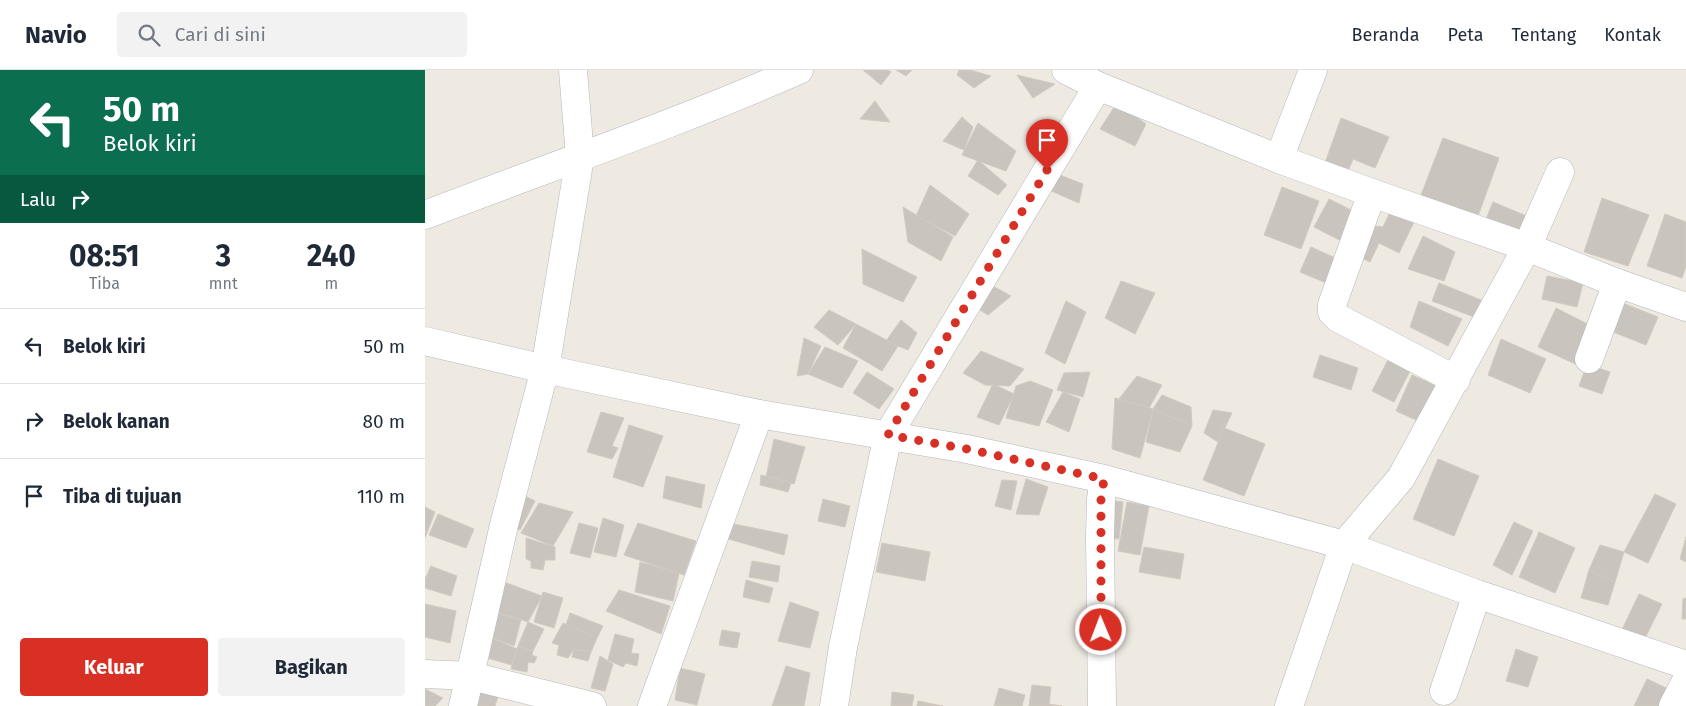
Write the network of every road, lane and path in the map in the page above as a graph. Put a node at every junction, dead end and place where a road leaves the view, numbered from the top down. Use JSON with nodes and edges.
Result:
{"nodes":[{"id":1,"x":573,"y":70,"type":"edge"},
{"id":2,"x":799,"y":70,"type":"edge"},
{"id":3,"x":1066,"y":70,"type":"edge"},
{"id":4,"x":1313,"y":70,"type":"edge"},
{"id":5,"x":1098,"y":86,"type":"junction"},
{"id":6,"x":581,"y":157,"type":"junction"},
{"id":7,"x":1279,"y":159,"type":"junction"},
{"id":8,"x":1560,"y":172,"type":"dead end"},
{"id":9,"x":1372,"y":193,"type":"junction"},
{"id":10,"x":425,"y":215,"type":"edge"},
{"id":11,"x":1527,"y":247,"type":"junction"},
{"id":12,"x":1617,"y":283,"type":"junction"},
{"id":13,"x":1686,"y":307,"type":"edge"},
{"id":14,"x":425,"y":341,"type":"edge"},
{"id":15,"x":1589,"y":359,"type":"dead end"},
{"id":16,"x":545,"y":369,"type":"junction"},
{"id":17,"x":1455,"y":380,"type":"junction"},
{"id":18,"x":759,"y":414,"type":"junction"},
{"id":19,"x":888,"y":435,"type":"junction"},
{"id":20,"x":1104,"y":479,"type":"junction"},
{"id":21,"x":1344,"y":545,"type":"junction"},
{"id":22,"x":1477,"y":594,"type":"junction"},
{"id":23,"x":1686,"y":665,"type":"edge"},
{"id":24,"x":425,"y":674,"type":"edge"},
{"id":25,"x":471,"y":676,"type":"junction"},
{"id":26,"x":1686,"y":681,"type":"edge"},
{"id":27,"x":1444,"y":691,"type":"dead end"},
{"id":28,"x":463,"y":706,"type":"edge"},
{"id":29,"x":593,"y":706,"type":"edge"},
{"id":30,"x":652,"y":706,"type":"edge"},
{"id":31,"x":834,"y":706,"type":"edge"},
{"id":32,"x":1102,"y":706,"type":"edge"},
{"id":33,"x":1289,"y":706,"type":"edge"},
{"id":34,"x":1673,"y":706,"type":"edge"}],
"edges":[{"from":1,"to":6,"type":"street"},
{"from":2,"to":6,"type":"street"},
{"from":3,"to":5,"type":"street"},
{"from":4,"to":7,"type":"street"},
{"from":5,"to":7,"type":"street"},
{"from":5,"to":19,"type":"street"},
{"from":6,"to":10,"type":"street"},
{"from":6,"to":16,"type":"street"},
{"from":7,"to":9,"type":"street"},
{"from":8,"to":11,"type":"street"},
{"from":9,"to":11,"type":"street"},
{"from":9,"to":17,"type":"street"},
{"from":11,"to":12,"type":"street"},
{"from":11,"to":17,"type":"street"},
{"from":12,"to":13,"type":"street"},
{"from":12,"to":15,"type":"street"},
{"from":14,"to":16,"type":"street"},
{"from":16,"to":18,"type":"street"},
{"from":16,"to":25,"type":"street"},
{"from":17,"to":21,"type":"street"},
{"from":18,"to":19,"type":"street"},
{"from":18,"to":30,"type":"street"},
{"from":19,"to":20,"type":"street"},
{"from":19,"to":31,"type":"street"},
{"from":20,"to":21,"type":"street"},
{"from":20,"to":32,"type":"street"},
{"from":21,"to":22,"type":"street"},
{"from":21,"to":33,"type":"street"},
{"from":22,"to":23,"type":"street"},
{"from":22,"to":27,"type":"street"},
{"from":24,"to":25,"type":"street"},
{"from":25,"to":28,"type":"street"},
{"from":25,"to":29,"type":"street"},
{"from":26,"to":34,"type":"street"}]}
